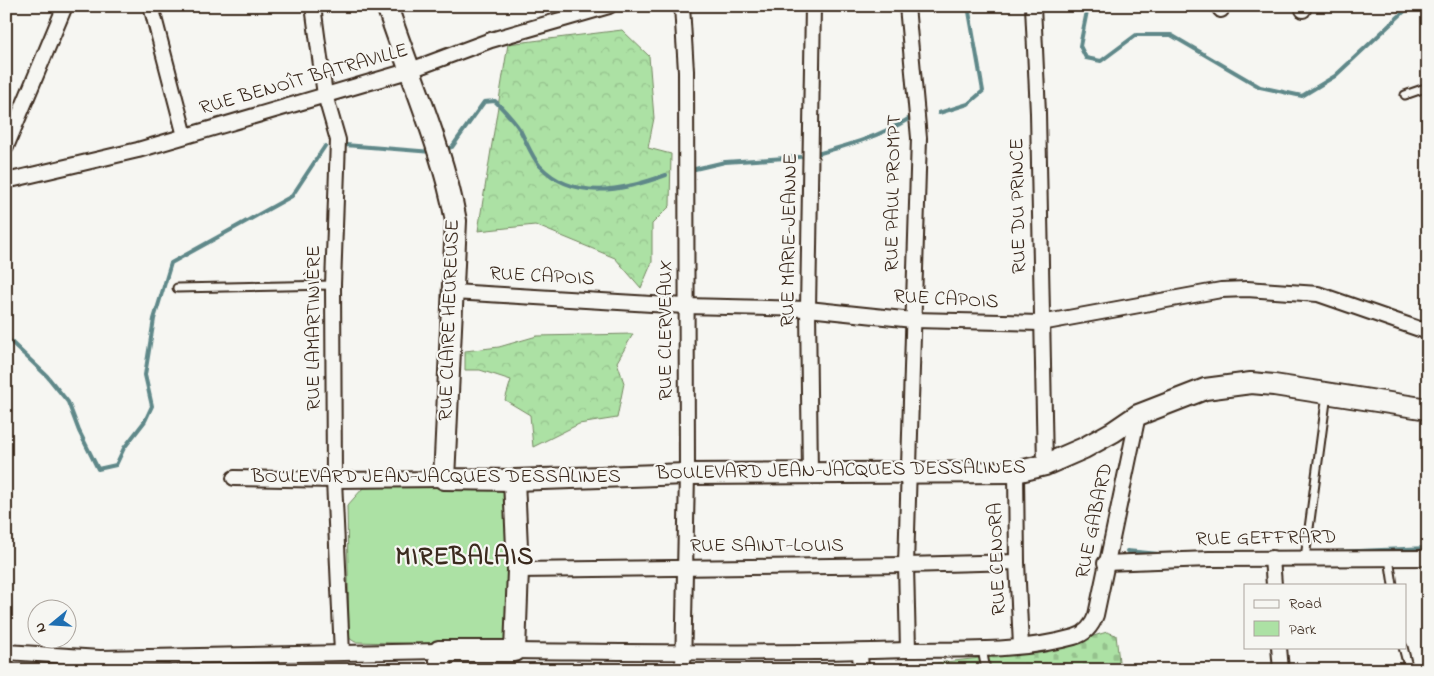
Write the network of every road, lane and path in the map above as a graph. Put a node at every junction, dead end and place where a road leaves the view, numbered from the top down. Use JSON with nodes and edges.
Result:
{"nodes":[{"id":1,"x":65,"y":6,"type":"edge"},
{"id":2,"x":151,"y":6,"type":"edge"},
{"id":3,"x":313,"y":6,"type":"edge"},
{"id":4,"x":387,"y":6,"type":"edge"},
{"id":5,"x":609,"y":6,"type":"edge"},
{"id":6,"x":682,"y":6,"type":"edge"},
{"id":7,"x":813,"y":6,"type":"edge"},
{"id":8,"x":906,"y":6,"type":"edge"},
{"id":9,"x":1033,"y":6,"type":"edge"},
{"id":10,"x":408,"y":71,"type":"junction"},
{"id":11,"x":1428,"y":87,"type":"edge"},
{"id":12,"x":325,"y":95,"type":"junction"},
{"id":13,"x":1405,"y":95,"type":"dead end"},
{"id":14,"x":185,"y":136,"type":"junction"},
{"id":15,"x":6,"y":147,"type":"edge"},
{"id":16,"x":6,"y":180,"type":"edge"},
{"id":17,"x":333,"y":285,"type":"junction"},
{"id":18,"x":178,"y":288,"type":"dead end"},
{"id":19,"x":453,"y":292,"type":"junction"},
{"id":20,"x":686,"y":306,"type":"junction"},
{"id":21,"x":808,"y":309,"type":"junction"},
{"id":22,"x":913,"y":320,"type":"junction"},
{"id":23,"x":1041,"y":323,"type":"junction"},
{"id":24,"x":1428,"y":332,"type":"edge"},
{"id":25,"x":1327,"y":394,"type":"junction"},
{"id":26,"x":1428,"y":409,"type":"edge"},
{"id":27,"x":1138,"y":415,"type":"junction"},
{"id":28,"x":1044,"y":465,"type":"junction"},
{"id":29,"x":909,"y":471,"type":"junction"},
{"id":30,"x":1016,"y":472,"type":"junction"},
{"id":31,"x":687,"y":474,"type":"junction"},
{"id":32,"x":810,"y":474,"type":"junction"},
{"id":33,"x":234,"y":478,"type":"dead end"},
{"id":34,"x":444,"y":479,"type":"junction"},
{"id":35,"x":334,"y":480,"type":"junction"},
{"id":36,"x":514,"y":480,"type":"junction"},
{"id":37,"x":1272,"y":558,"type":"junction"},
{"id":38,"x":1305,"y":558,"type":"junction"},
{"id":39,"x":1389,"y":558,"type":"junction"},
{"id":40,"x":1428,"y":558,"type":"edge"},
{"id":41,"x":1017,"y":562,"type":"junction"},
{"id":42,"x":1105,"y":563,"type":"junction"},
{"id":43,"x":906,"y":565,"type":"junction"},
{"id":44,"x":684,"y":566,"type":"junction"},
{"id":45,"x":518,"y":570,"type":"junction"},
{"id":46,"x":1274,"y":584,"type":"edge"},
{"id":47,"x":1393,"y":584,"type":"edge"},
{"id":48,"x":1021,"y":646,"type":"junction"},
{"id":49,"x":1279,"y":648,"type":"edge"},
{"id":50,"x":1403,"y":648,"type":"edge"},
{"id":51,"x":982,"y":649,"type":"junction"},
{"id":52,"x":908,"y":650,"type":"junction"},
{"id":53,"x":515,"y":651,"type":"junction"},
{"id":54,"x":6,"y":652,"type":"edge"},
{"id":55,"x":342,"y":653,"type":"junction"},
{"id":56,"x":683,"y":653,"type":"junction"},
{"id":57,"x":860,"y":653,"type":"junction"},
{"id":58,"x":440,"y":660,"type":"edge"},
{"id":59,"x":683,"y":670,"type":"edge"},
{"id":60,"x":861,"y":670,"type":"edge"},
{"id":61,"x":986,"y":670,"type":"edge"},
{"id":62,"x":1281,"y":670,"type":"edge"},
{"id":63,"x":1409,"y":670,"type":"edge"}],
"edges":[{"from":1,"to":15,"type":"street"},
{"from":2,"to":14,"type":"street"},
{"from":3,"to":12,"type":"street","name":"RUE LAMARTINIÈRE"},
{"from":4,"to":10,"type":"main road","name":"RUE CLAIRE HEUREUSE"},
{"from":5,"to":10,"type":"street","name":"RUE BENOÎT BATRAVILLE"},
{"from":6,"to":20,"type":"street","name":"RUE CLERVEAUX"},
{"from":7,"to":21,"type":"street","name":"RUE MARIE-JEANNE"},
{"from":8,"to":22,"type":"street","name":"RUE PAUL PROMPT"},
{"from":9,"to":23,"type":"street","name":"RUE DU PRINCE"},
{"from":10,"to":12,"type":"street","name":"RUE BENOÎT BATRAVILLE"},
{"from":10,"to":19,"type":"main road","name":"RUE CLAIRE HEUREUSE"},
{"from":11,"to":13,"type":"lane"},
{"from":12,"to":14,"type":"street","name":"RUE BENOÎT BATRAVILLE"},
{"from":12,"to":17,"type":"street","name":"RUE LAMARTINIÈRE"},
{"from":14,"to":16,"type":"street","name":"RUE BENOÎT BATRAVILLE"},
{"from":17,"to":18,"type":"lane"},
{"from":17,"to":35,"type":"street","name":"RUE LAMARTINIÈRE"},
{"from":19,"to":20,"type":"street","name":"RUE CAPOIS"},
{"from":19,"to":34,"type":"main road","name":"RUE CLAIRE HEUREUSE"},
{"from":20,"to":21,"type":"street","name":"RUE CAPOIS"},
{"from":20,"to":31,"type":"street","name":"RUE CLERVEAUX"},
{"from":21,"to":22,"type":"street","name":"RUE CAPOIS"},
{"from":21,"to":32,"type":"street","name":"RUE MARIE-JEANNE"},
{"from":22,"to":23,"type":"street","name":"RUE CAPOIS"},
{"from":22,"to":29,"type":"street","name":"RUE PAUL PROMPT"},
{"from":23,"to":24,"type":"street","name":"RUE CAPOIS"},
{"from":23,"to":28,"type":"street","name":"RUE DU PRINCE"},
{"from":25,"to":26,"type":"main road","name":"BOULEVARD JEAN-JACQUES DESSALINES"},
{"from":25,"to":27,"type":"main road","name":"BOULEVARD JEAN-JACQUES DESSALINES"},
{"from":25,"to":38,"type":"lane"},
{"from":27,"to":28,"type":"main road","name":"BOULEVARD JEAN-JACQUES DESSALINES"},
{"from":27,"to":42,"type":"street","name":"RUE GABARD"},
{"from":28,"to":30,"type":"main road","name":"BOULEVARD JEAN-JACQUES DESSALINES"},
{"from":29,"to":30,"type":"main road","name":"BOULEVARD JEAN-JACQUES DESSALINES"},
{"from":29,"to":32,"type":"main road","name":"BOULEVARD JEAN-JACQUES DESSALINES"},
{"from":29,"to":43,"type":"street","name":"RUE PAUL PROMPT"},
{"from":30,"to":41,"type":"street","name":"RUE CENORA"},
{"from":31,"to":32,"type":"main road","name":"BOULEVARD JEAN-JACQUES DESSALINES"},
{"from":31,"to":36,"type":"main road","name":"BOULEVARD JEAN-JACQUES DESSALINES"},
{"from":31,"to":44,"type":"street","name":"RUE CLERVEAUX"},
{"from":33,"to":35,"type":"street","name":"BOULEVARD JEAN-JACQUES DESSALINES"},
{"from":34,"to":35,"type":"street","name":"BOULEVARD JEAN-JACQUES DESSALINES"},
{"from":34,"to":36,"type":"main road","name":"BOULEVARD JEAN-JACQUES DESSALINES"},
{"from":35,"to":55,"type":"street","name":"RUE LAMARTINIÈRE"},
{"from":36,"to":45,"type":"main road"},
{"from":37,"to":38,"type":"street","name":"RUE GEFFRARD"},
{"from":37,"to":42,"type":"street","name":"RUE GEFFRARD"},
{"from":37,"to":46,"type":"street"},
{"from":38,"to":39,"type":"street","name":"RUE GEFFRARD"},
{"from":39,"to":40,"type":"street","name":"RUE GEFFRARD"},
{"from":39,"to":47,"type":"lane"},
{"from":41,"to":43,"type":"street","name":"RUE SAINT-LOUIS"},
{"from":41,"to":48,"type":"street","name":"RUE CENORA"},
{"from":42,"to":48,"type":"street","name":"RUE GABARD"},
{"from":43,"to":44,"type":"street","name":"RUE SAINT-LOUIS"},
{"from":43,"to":52,"type":"street","name":"RUE PAUL PROMPT"},
{"from":44,"to":45,"type":"street","name":"RUE SAINT-LOUIS"},
{"from":44,"to":56,"type":"street","name":"RUE CLERVEAUX"},
{"from":45,"to":53,"type":"main road"},
{"from":48,"to":51,"type":"street"},
{"from":49,"to":62,"type":"street"},
{"from":50,"to":63,"type":"lane"},
{"from":51,"to":52,"type":"street"},
{"from":51,"to":61,"type":"lane"},
{"from":52,"to":57,"type":"street"},
{"from":53,"to":56,"type":"street"},
{"from":53,"to":58,"type":"main road"},
{"from":54,"to":55,"type":"street"},
{"from":55,"to":58,"type":"street"},
{"from":56,"to":57,"type":"street"},
{"from":56,"to":59,"type":"street","name":"RUE CLERVEAUX"},
{"from":57,"to":60,"type":"street"}]}
